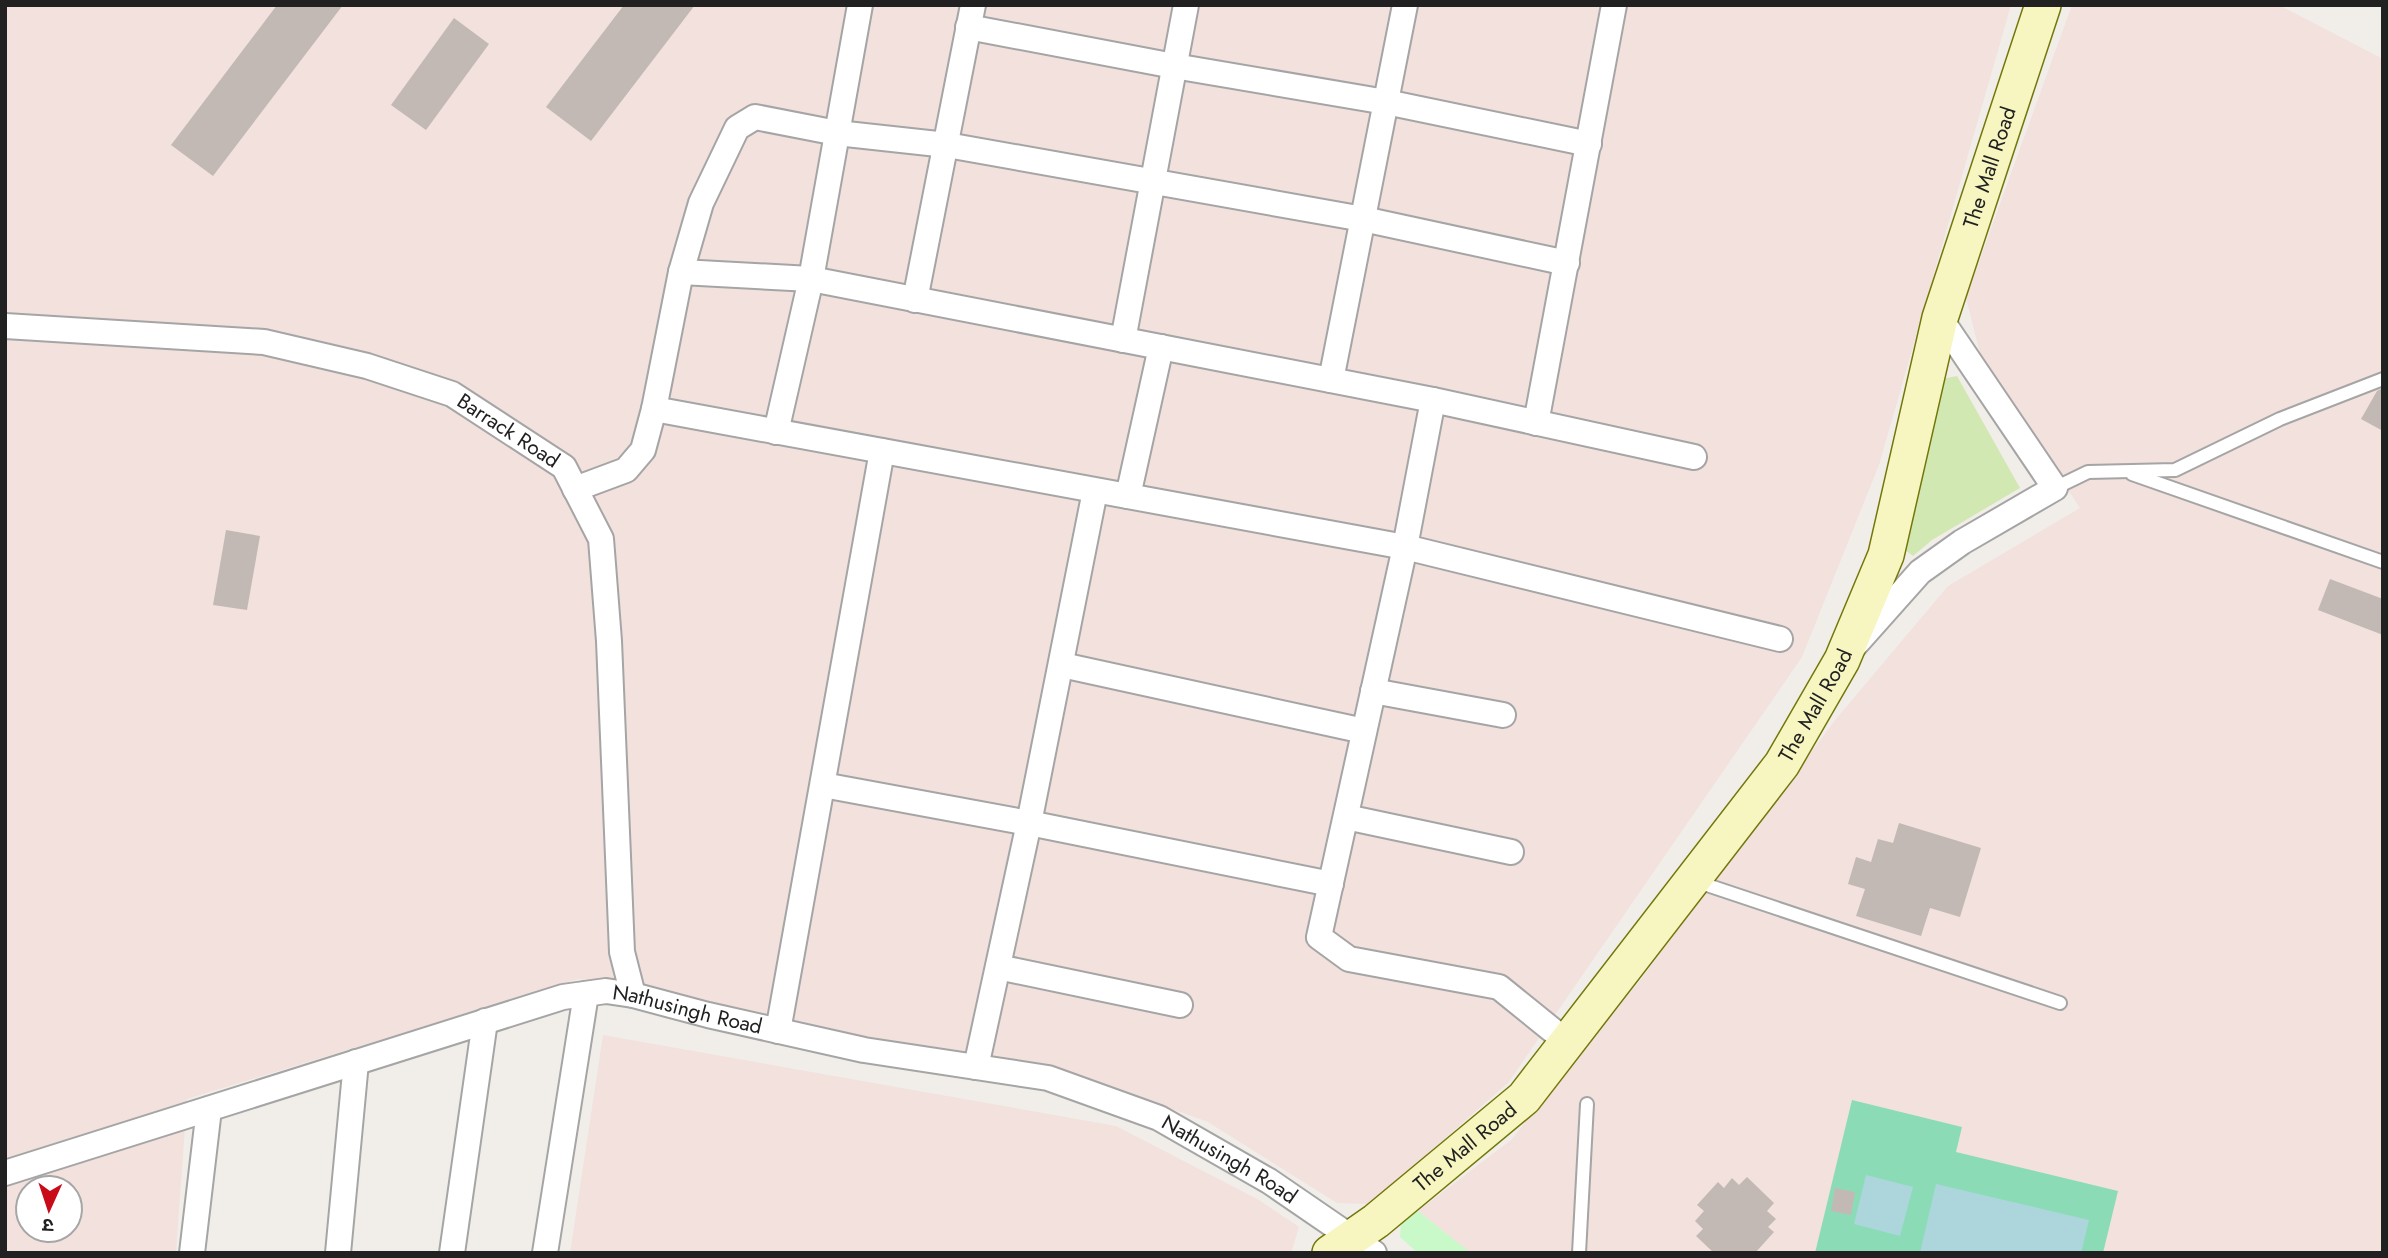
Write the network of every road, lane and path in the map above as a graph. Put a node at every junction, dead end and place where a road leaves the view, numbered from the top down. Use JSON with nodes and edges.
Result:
{"nodes":[{"id":1,"x":860,"y":5,"type":"edge"},
{"id":2,"x":1186,"y":5,"type":"edge"},
{"id":3,"x":1405,"y":5,"type":"edge"},
{"id":4,"x":1614,"y":5,"type":"edge"},
{"id":5,"x":2043,"y":5,"type":"edge"},
{"id":6,"x":970,"y":16,"type":"edge"},
{"id":7,"x":1174,"y":66,"type":"junction"},
{"id":8,"x":1386,"y":102,"type":"junction"},
{"id":9,"x":837,"y":133,"type":"junction"},
{"id":10,"x":1589,"y":144,"type":"junction"},
{"id":11,"x":947,"y":145,"type":"junction"},
{"id":12,"x":1152,"y":183,"type":"junction"},
{"id":13,"x":1363,"y":219,"type":"junction"},
{"id":14,"x":1567,"y":263,"type":"junction"},
{"id":15,"x":681,"y":272,"type":"junction"},
{"id":16,"x":811,"y":279,"type":"junction"},
{"id":17,"x":915,"y":300,"type":"junction"},
{"id":18,"x":1940,"y":318,"type":"junction"},
{"id":19,"x":5,"y":326,"type":"edge"},
{"id":20,"x":1123,"y":340,"type":"junction"},
{"id":21,"x":1161,"y":347,"type":"junction"},
{"id":22,"x":2383,"y":379,"type":"edge"},
{"id":23,"x":1331,"y":380,"type":"junction"},
{"id":24,"x":1433,"y":400,"type":"junction"},
{"id":25,"x":654,"y":409,"type":"junction"},
{"id":26,"x":1536,"y":423,"type":"junction"},
{"id":27,"x":776,"y":432,"type":"junction"},
{"id":28,"x":882,"y":451,"type":"junction"},
{"id":29,"x":1694,"y":457,"type":"dead end"},
{"id":30,"x":2123,"y":471,"type":"junction"},
{"id":31,"x":2055,"y":488,"type":"junction"},
{"id":32,"x":575,"y":489,"type":"junction"},
{"id":33,"x":1095,"y":491,"type":"junction"},
{"id":34,"x":1128,"y":496,"type":"junction"},
{"id":35,"x":1405,"y":547,"type":"junction"},
{"id":36,"x":2383,"y":562,"type":"edge"},
{"id":37,"x":1780,"y":639,"type":"dead end"},
{"id":38,"x":1842,"y":660,"type":"junction"},
{"id":39,"x":1062,"y":664,"type":"junction"},
{"id":40,"x":1373,"y":691,"type":"junction"},
{"id":41,"x":1503,"y":715,"type":"dead end"},
{"id":42,"x":1364,"y":731,"type":"junction"},
{"id":43,"x":823,"y":785,"type":"junction"},
{"id":44,"x":1346,"y":817,"type":"junction"},
{"id":45,"x":1029,"y":823,"type":"junction"},
{"id":46,"x":1511,"y":852,"type":"dead end"},
{"id":47,"x":1692,"y":880,"type":"junction"},
{"id":48,"x":1331,"y":884,"type":"junction"},
{"id":49,"x":998,"y":967,"type":"junction"},
{"id":50,"x":586,"y":994,"type":"junction"},
{"id":51,"x":633,"y":995,"type":"junction"},
{"id":52,"x":2060,"y":1003,"type":"dead end"},
{"id":53,"x":1180,"y":1005,"type":"dead end"},
{"id":54,"x":485,"y":1021,"type":"junction"},
{"id":55,"x":778,"y":1031,"type":"junction"},
{"id":56,"x":1567,"y":1042,"type":"junction"},
{"id":57,"x":356,"y":1062,"type":"junction"},
{"id":58,"x":976,"y":1067,"type":"junction"},
{"id":59,"x":1587,"y":1104,"type":"dead end"},
{"id":60,"x":209,"y":1109,"type":"junction"},
{"id":61,"x":5,"y":1173,"type":"edge"},
{"id":62,"x":1352,"y":1247,"type":"edge"},
{"id":63,"x":192,"y":1253,"type":"edge"},
{"id":64,"x":338,"y":1253,"type":"edge"},
{"id":65,"x":452,"y":1253,"type":"edge"},
{"id":66,"x":545,"y":1253,"type":"edge"},
{"id":67,"x":1579,"y":1253,"type":"edge"}],
"edges":[{"from":1,"to":9,"type":"street"},
{"from":2,"to":7,"type":"street"},
{"from":3,"to":8,"type":"street"},
{"from":4,"to":10,"type":"street"},
{"from":5,"to":18,"type":"street","name":"The Mall Road"},
{"from":6,"to":7,"type":"street"},
{"from":6,"to":11,"type":"street"},
{"from":7,"to":8,"type":"street"},
{"from":7,"to":12,"type":"street"},
{"from":8,"to":10,"type":"street"},
{"from":8,"to":13,"type":"street"},
{"from":9,"to":11,"type":"street"},
{"from":9,"to":15,"type":"street"},
{"from":9,"to":16,"type":"street"},
{"from":10,"to":14,"type":"street"},
{"from":11,"to":12,"type":"street"},
{"from":11,"to":17,"type":"street"},
{"from":12,"to":13,"type":"street"},
{"from":12,"to":20,"type":"street"},
{"from":13,"to":14,"type":"street"},
{"from":13,"to":23,"type":"street"},
{"from":14,"to":26,"type":"street"},
{"from":15,"to":16,"type":"street"},
{"from":15,"to":25,"type":"street"},
{"from":16,"to":17,"type":"street"},
{"from":16,"to":27,"type":"street"},
{"from":17,"to":20,"type":"street"},
{"from":18,"to":31,"type":"street"},
{"from":18,"to":38,"type":"street","name":"The Mall Road"},
{"from":19,"to":32,"type":"street","name":"Barrack Road"},
{"from":20,"to":21,"type":"street"},
{"from":21,"to":23,"type":"street"},
{"from":21,"to":34,"type":"street"},
{"from":22,"to":30,"type":"lane"},
{"from":23,"to":24,"type":"street"},
{"from":24,"to":26,"type":"street"},
{"from":24,"to":35,"type":"street"},
{"from":25,"to":27,"type":"street"},
{"from":25,"to":32,"type":"street"},
{"from":26,"to":29,"type":"street"},
{"from":27,"to":28,"type":"street"},
{"from":28,"to":33,"type":"street"},
{"from":28,"to":43,"type":"street"},
{"from":30,"to":31,"type":"lane"},
{"from":30,"to":36,"type":"lane"},
{"from":31,"to":38,"type":"street"},
{"from":32,"to":51,"type":"street","name":"Barrack Road"},
{"from":33,"to":34,"type":"street"},
{"from":33,"to":39,"type":"street"},
{"from":34,"to":35,"type":"street"},
{"from":35,"to":37,"type":"street"},
{"from":35,"to":40,"type":"street"},
{"from":38,"to":47,"type":"street","name":"The Mall Road"},
{"from":39,"to":42,"type":"street"},
{"from":39,"to":45,"type":"street"},
{"from":40,"to":41,"type":"street"},
{"from":40,"to":42,"type":"street"},
{"from":42,"to":44,"type":"street"},
{"from":43,"to":45,"type":"street"},
{"from":43,"to":55,"type":"street"},
{"from":44,"to":46,"type":"street"},
{"from":44,"to":48,"type":"street"},
{"from":45,"to":48,"type":"street"},
{"from":45,"to":49,"type":"street"},
{"from":47,"to":52,"type":"lane"},
{"from":47,"to":56,"type":"street","name":"The Mall Road"},
{"from":48,"to":56,"type":"street"},
{"from":49,"to":53,"type":"street"},
{"from":49,"to":58,"type":"street"},
{"from":50,"to":51,"type":"street","name":"Nathusingh Road"},
{"from":50,"to":54,"type":"street","name":"Nathusingh Road"},
{"from":50,"to":66,"type":"street"},
{"from":51,"to":55,"type":"street","name":"Nathusingh Road"},
{"from":54,"to":57,"type":"street","name":"Nathusingh Road"},
{"from":54,"to":65,"type":"street"},
{"from":55,"to":58,"type":"street","name":"Nathusingh Road"},
{"from":56,"to":62,"type":"street","name":"The Mall Road"},
{"from":57,"to":60,"type":"street","name":"Nathusingh Road"},
{"from":57,"to":64,"type":"street"},
{"from":58,"to":62,"type":"street","name":"Nathusingh Road"},
{"from":59,"to":67,"type":"lane"},
{"from":60,"to":61,"type":"street","name":"Nathusingh Road"},
{"from":60,"to":63,"type":"street"}]}
